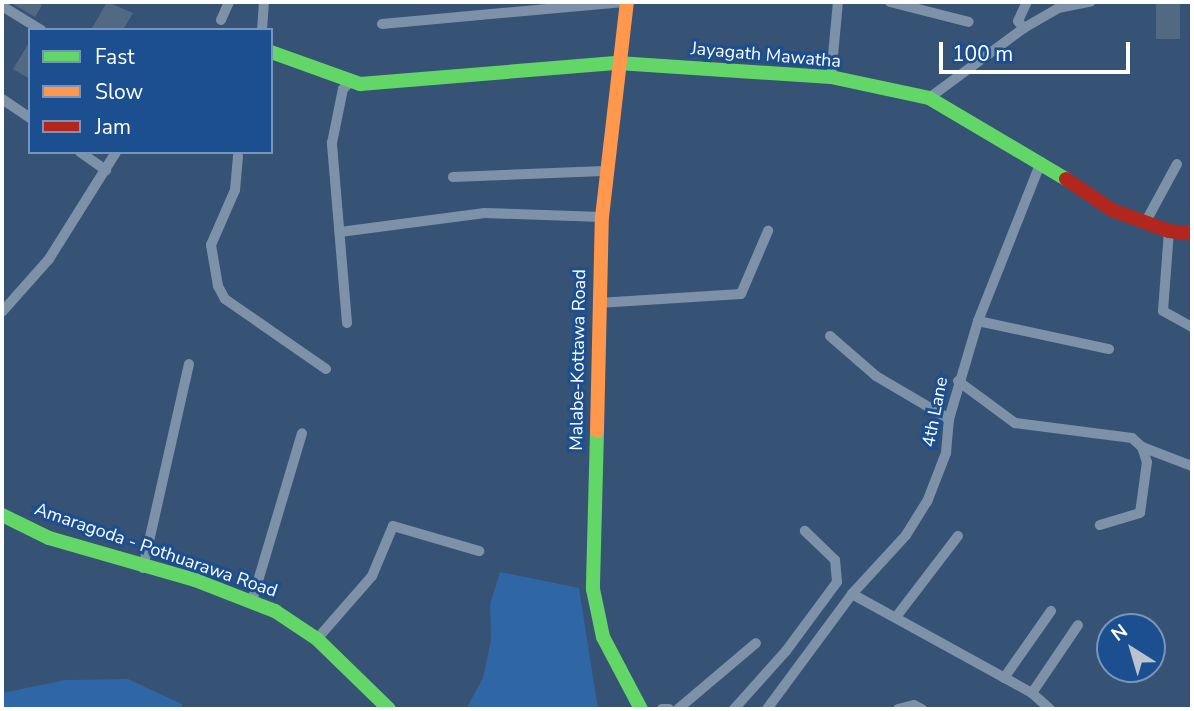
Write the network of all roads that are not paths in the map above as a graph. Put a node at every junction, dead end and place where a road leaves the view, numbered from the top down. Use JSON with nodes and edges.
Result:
{"nodes":[{"id":1,"x":229,"y":2,"type":"edge"},
{"id":2,"x":264,"y":2,"type":"edge"},
{"id":3,"x":625,"y":2,"type":"edge"},
{"id":4,"x":838,"y":2,"type":"edge"},
{"id":5,"x":890,"y":2,"type":"edge"},
{"id":6,"x":1027,"y":2,"type":"edge"},
{"id":7,"x":1090,"y":2,"type":"edge"},
{"id":8,"x":2,"y":6,"type":"edge"},
{"id":9,"x":221,"y":20,"type":"dead end"},
{"id":10,"x":968,"y":22,"type":"dead end"},
{"id":11,"x":382,"y":24,"type":"dead end"},
{"id":12,"x":37,"y":28,"type":"edge"},
{"id":13,"x":262,"y":28,"type":"edge"},
{"id":14,"x":1024,"y":28,"type":"junction"},
{"id":15,"x":273,"y":52,"type":"edge"},
{"id":16,"x":618,"y":63,"type":"junction"},
{"id":17,"x":831,"y":77,"type":"junction"},
{"id":18,"x":350,"y":82,"type":"junction"},
{"id":19,"x":929,"y":98,"type":"junction"},
{"id":20,"x":2,"y":99,"type":"edge"},
{"id":21,"x":28,"y":117,"type":"edge"},
{"id":22,"x":83,"y":154,"type":"edge"},
{"id":23,"x":115,"y":154,"type":"edge"},
{"id":24,"x":235,"y":154,"type":"edge"},
{"id":25,"x":1041,"y":162,"type":"junction"},
{"id":26,"x":1177,"y":163,"type":"dead end"},
{"id":27,"x":106,"y":170,"type":"junction"},
{"id":28,"x":604,"y":171,"type":"junction"},
{"id":29,"x":453,"y":177,"type":"dead end"},
{"id":30,"x":602,"y":217,"type":"junction"},
{"id":31,"x":1144,"y":223,"type":"junction"},
{"id":32,"x":768,"y":231,"type":"dead end"},
{"id":33,"x":1169,"y":231,"type":"junction"},
{"id":34,"x":340,"y":232,"type":"junction"},
{"id":35,"x":1192,"y":234,"type":"edge"},
{"id":36,"x":598,"y":303,"type":"junction"},
{"id":37,"x":2,"y":313,"type":"edge"},
{"id":38,"x":978,"y":321,"type":"junction"},
{"id":39,"x":347,"y":323,"type":"dead end"},
{"id":40,"x":1192,"y":327,"type":"edge"},
{"id":41,"x":830,"y":336,"type":"dead end"},
{"id":42,"x":1109,"y":349,"type":"dead end"},
{"id":43,"x":189,"y":363,"type":"dead end"},
{"id":44,"x":326,"y":369,"type":"dead end"},
{"id":45,"x":958,"y":381,"type":"junction"},
{"id":46,"x":948,"y":419,"type":"junction"},
{"id":47,"x":302,"y":432,"type":"dead end"},
{"id":48,"x":1142,"y":447,"type":"junction"},
{"id":49,"x":1192,"y":466,"type":"edge"},
{"id":50,"x":2,"y":515,"type":"edge"},
{"id":51,"x":1100,"y":525,"type":"dead end"},
{"id":52,"x":805,"y":531,"type":"dead end"},
{"id":53,"x":958,"y":536,"type":"dead end"},
{"id":54,"x":479,"y":551,"type":"dead end"},
{"id":55,"x":143,"y":568,"type":"junction"},
{"id":56,"x":852,"y":594,"type":"junction"},
{"id":57,"x":252,"y":601,"type":"junction"},
{"id":58,"x":1051,"y":611,"type":"dead end"},
{"id":59,"x":896,"y":617,"type":"junction"},
{"id":60,"x":1078,"y":625,"type":"dead end"},
{"id":61,"x":317,"y":639,"type":"junction"},
{"id":62,"x":756,"y":643,"type":"dead end"},
{"id":63,"x":1004,"y":678,"type":"junction"},
{"id":64,"x":1032,"y":693,"type":"junction"},
{"id":65,"x":389,"y":709,"type":"edge"},
{"id":66,"x":641,"y":709,"type":"edge"},
{"id":67,"x":662,"y":709,"type":"edge"},
{"id":68,"x":669,"y":709,"type":"edge"},
{"id":69,"x":678,"y":709,"type":"edge"},
{"id":70,"x":734,"y":709,"type":"edge"},
{"id":71,"x":766,"y":709,"type":"edge"},
{"id":72,"x":898,"y":709,"type":"edge"},
{"id":73,"x":922,"y":709,"type":"edge"},
{"id":74,"x":1050,"y":709,"type":"edge"}],
"edges":[{"from":1,"to":9,"type":"street"},
{"from":2,"to":13,"type":"street"},
{"from":3,"to":11,"type":"street"},
{"from":3,"to":16,"type":"street","name":"Malabe-Kottawa Road"},
{"from":4,"to":17,"type":"street"},
{"from":5,"to":10,"type":"street"},
{"from":6,"to":14,"type":"street"},
{"from":7,"to":14,"type":"street"},
{"from":8,"to":12,"type":"street"},
{"from":14,"to":19,"type":"street"},
{"from":15,"to":18,"type":"street"},
{"from":16,"to":17,"type":"street","name":"Jayagath Mawatha"},
{"from":16,"to":18,"type":"street","name":"Jayagath Mawatha"},
{"from":16,"to":28,"type":"street","name":"Malabe-Kottawa Road"},
{"from":17,"to":19,"type":"street","name":"Jayagath Mawatha"},
{"from":18,"to":34,"type":"street"},
{"from":19,"to":25,"type":"street","name":"Jayagath Mawatha"},
{"from":20,"to":21,"type":"street"},
{"from":22,"to":27,"type":"street"},
{"from":23,"to":27,"type":"street"},
{"from":24,"to":44,"type":"street"},
{"from":25,"to":31,"type":"street","name":"Jayagath Mawatha"},
{"from":25,"to":38,"type":"street","name":"4th Lane"},
{"from":26,"to":31,"type":"street"},
{"from":27,"to":37,"type":"street"},
{"from":28,"to":29,"type":"street"},
{"from":28,"to":30,"type":"street","name":"Malabe-Kottawa Road"},
{"from":30,"to":34,"type":"street"},
{"from":30,"to":36,"type":"street","name":"Malabe-Kottawa Road"},
{"from":31,"to":33,"type":"street","name":"Jayagath Mawatha"},
{"from":32,"to":36,"type":"street"},
{"from":33,"to":35,"type":"street","name":"Jayagath Mawatha"},
{"from":33,"to":40,"type":"street"},
{"from":34,"to":39,"type":"street"},
{"from":36,"to":66,"type":"street","name":"Malabe-Kottawa Road"},
{"from":38,"to":42,"type":"street"},
{"from":38,"to":45,"type":"street","name":"4th Lane"},
{"from":41,"to":46,"type":"street"},
{"from":43,"to":55,"type":"street"},
{"from":45,"to":46,"type":"street","name":"4th Lane"},
{"from":45,"to":48,"type":"street"},
{"from":46,"to":56,"type":"street","name":"4th Lane"},
{"from":47,"to":57,"type":"street"},
{"from":48,"to":49,"type":"street"},
{"from":48,"to":51,"type":"street"},
{"from":50,"to":55,"type":"street","name":"Amaragoda - Pothuarawa Road"},
{"from":52,"to":70,"type":"street"},
{"from":53,"to":59,"type":"street"},
{"from":54,"to":61,"type":"street"},
{"from":55,"to":57,"type":"street","name":"Amaragoda - Pothuarawa Road"},
{"from":56,"to":59,"type":"street"},
{"from":56,"to":71,"type":"street","name":"4th Lane"},
{"from":57,"to":61,"type":"street","name":"Amaragoda - Pothuarawa Road"},
{"from":58,"to":63,"type":"street"},
{"from":59,"to":63,"type":"street"},
{"from":60,"to":64,"type":"street"},
{"from":61,"to":65,"type":"street","name":"Amaragoda - Pothuarawa Road"},
{"from":62,"to":69,"type":"street"},
{"from":63,"to":64,"type":"street"},
{"from":64,"to":74,"type":"street"},
{"from":67,"to":68,"type":"street"},
{"from":72,"to":73,"type":"street"}]}
